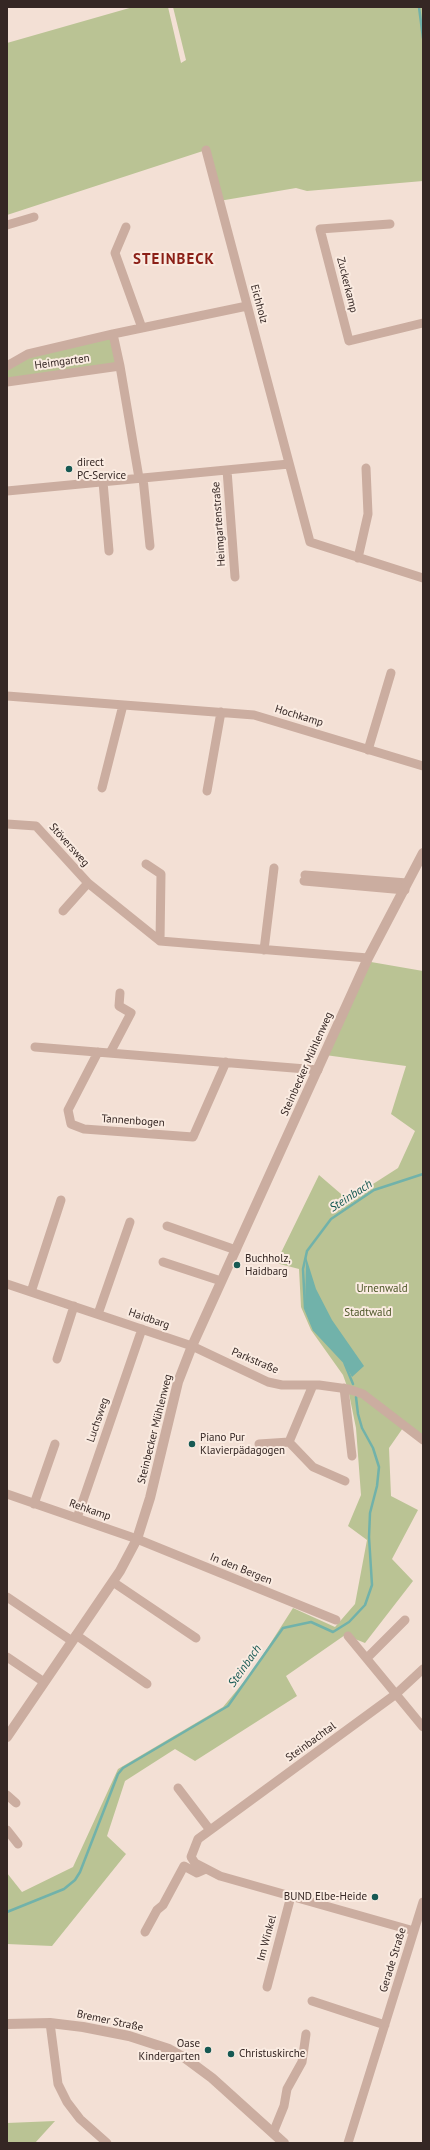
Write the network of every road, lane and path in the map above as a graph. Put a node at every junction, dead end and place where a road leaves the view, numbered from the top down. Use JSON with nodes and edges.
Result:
{"nodes":[{"id":1,"x":206,"y":150,"type":"dead end"},
{"id":2,"x":34,"y":217,"type":"dead end"},
{"id":3,"x":390,"y":224,"type":"dead end"},
{"id":4,"x":7,"y":225,"type":"edge"},
{"id":5,"x":126,"y":227,"type":"dead end"},
{"id":6,"x":247,"y":306,"type":"junction"},
{"id":7,"x":423,"y":323,"type":"edge"},
{"id":8,"x":142,"y":328,"type":"junction"},
{"id":9,"x":113,"y":334,"type":"junction"},
{"id":10,"x":7,"y":366,"type":"edge"},
{"id":11,"x":120,"y":366,"type":"junction"},
{"id":12,"x":7,"y":382,"type":"edge"},
{"id":13,"x":289,"y":464,"type":"junction"},
{"id":14,"x":366,"y":468,"type":"dead end"},
{"id":15,"x":227,"y":470,"type":"junction"},
{"id":16,"x":141,"y":478,"type":"junction"},
{"id":17,"x":103,"y":482,"type":"junction"},
{"id":18,"x":7,"y":491,"type":"edge"},
{"id":19,"x":150,"y":546,"type":"dead end"},
{"id":20,"x":109,"y":551,"type":"dead end"},
{"id":21,"x":358,"y":558,"type":"junction"},
{"id":22,"x":235,"y":577,"type":"dead end"},
{"id":23,"x":423,"y":578,"type":"edge"},
{"id":24,"x":392,"y":674,"type":"dead end"},
{"id":25,"x":7,"y":696,"type":"edge"},
{"id":26,"x":123,"y":705,"type":"junction"},
{"id":27,"x":221,"y":712,"type":"junction"},
{"id":28,"x":368,"y":750,"type":"junction"},
{"id":29,"x":423,"y":766,"type":"edge"},
{"id":30,"x":102,"y":788,"type":"dead end"},
{"id":31,"x":207,"y":791,"type":"dead end"},
{"id":32,"x":7,"y":824,"type":"edge"},
{"id":33,"x":423,"y":853,"type":"edge"},
{"id":34,"x":146,"y":864,"type":"dead end"},
{"id":35,"x":274,"y":868,"type":"dead end"},
{"id":36,"x":305,"y":878,"type":"dead end"},
{"id":37,"x":88,"y":883,"type":"junction"},
{"id":38,"x":406,"y":886,"type":"junction"},
{"id":39,"x":63,"y":911,"type":"dead end"},
{"id":40,"x":160,"y":941,"type":"junction"},
{"id":41,"x":264,"y":950,"type":"junction"},
{"id":42,"x":368,"y":958,"type":"junction"},
{"id":43,"x":120,"y":993,"type":"dead end"},
{"id":44,"x":35,"y":1047,"type":"dead end"},
{"id":45,"x":98,"y":1052,"type":"junction"},
{"id":46,"x":110,"y":1053,"type":"junction"},
{"id":47,"x":226,"y":1062,"type":"junction"},
{"id":48,"x":318,"y":1070,"type":"junction"},
{"id":49,"x":61,"y":1200,"type":"dead end"},
{"id":50,"x":130,"y":1222,"type":"dead end"},
{"id":51,"x":167,"y":1226,"type":"dead end"},
{"id":52,"x":236,"y":1250,"type":"junction"},
{"id":53,"x":162,"y":1262,"type":"dead end"},
{"id":54,"x":221,"y":1281,"type":"junction"},
{"id":55,"x":7,"y":1284,"type":"edge"},
{"id":56,"x":31,"y":1292,"type":"junction"},
{"id":57,"x":74,"y":1306,"type":"junction"},
{"id":58,"x":98,"y":1314,"type":"junction"},
{"id":59,"x":142,"y":1329,"type":"junction"},
{"id":60,"x":192,"y":1346,"type":"junction"},
{"id":61,"x":57,"y":1359,"type":"dead end"},
{"id":62,"x":313,"y":1385,"type":"junction"},
{"id":63,"x":344,"y":1388,"type":"junction"},
{"id":64,"x":423,"y":1440,"type":"edge"},
{"id":65,"x":289,"y":1442,"type":"junction"},
{"id":66,"x":55,"y":1444,"type":"dead end"},
{"id":67,"x":259,"y":1444,"type":"dead end"},
{"id":68,"x":352,"y":1456,"type":"dead end"},
{"id":69,"x":345,"y":1481,"type":"dead end"},
{"id":70,"x":7,"y":1494,"type":"edge"},
{"id":71,"x":34,"y":1504,"type":"junction"},
{"id":72,"x":77,"y":1518,"type":"junction"},
{"id":73,"x":137,"y":1539,"type":"junction"},
{"id":74,"x":113,"y":1582,"type":"junction"},
{"id":75,"x":7,"y":1597,"type":"edge"},
{"id":76,"x":336,"y":1620,"type":"dead end"},
{"id":77,"x":405,"y":1620,"type":"dead end"},
{"id":78,"x":348,"y":1636,"type":"dead end"},
{"id":79,"x":74,"y":1638,"type":"junction"},
{"id":80,"x":196,"y":1638,"type":"dead end"},
{"id":81,"x":7,"y":1657,"type":"edge"},
{"id":82,"x":367,"y":1658,"type":"junction"},
{"id":83,"x":423,"y":1669,"type":"edge"},
{"id":84,"x":44,"y":1682,"type":"junction"},
{"id":85,"x":147,"y":1684,"type":"dead end"},
{"id":86,"x":396,"y":1694,"type":"junction"},
{"id":87,"x":423,"y":1727,"type":"edge"},
{"id":88,"x":7,"y":1737,"type":"edge"},
{"id":89,"x":178,"y":1788,"type":"dead end"},
{"id":90,"x":7,"y":1795,"type":"edge"},
{"id":91,"x":16,"y":1803,"type":"dead end"},
{"id":92,"x":7,"y":1830,"type":"edge"},
{"id":93,"x":210,"y":1830,"type":"junction"},
{"id":94,"x":18,"y":1844,"type":"dead end"},
{"id":95,"x":206,"y":1869,"type":"junction"},
{"id":96,"x":291,"y":1896,"type":"junction"},
{"id":97,"x":423,"y":1902,"type":"edge"},
{"id":98,"x":414,"y":1931,"type":"junction"},
{"id":99,"x":146,"y":1932,"type":"dead end"},
{"id":100,"x":267,"y":1987,"type":"dead end"},
{"id":101,"x":312,"y":2001,"type":"dead end"},
{"id":102,"x":50,"y":2023,"type":"junction"},
{"id":103,"x":7,"y":2024,"type":"edge"},
{"id":104,"x":385,"y":2025,"type":"junction"},
{"id":105,"x":306,"y":2034,"type":"dead end"},
{"id":106,"x":273,"y":2133,"type":"junction"},
{"id":107,"x":107,"y":2143,"type":"edge"},
{"id":108,"x":284,"y":2143,"type":"edge"},
{"id":109,"x":348,"y":2143,"type":"edge"}],
"edges":[{"from":1,"to":6,"type":"street","name":"Eichholz"},
{"from":2,"to":4,"type":"street"},
{"from":3,"to":7,"type":"street","name":"Zuckerkamp"},
{"from":5,"to":8,"type":"street"},
{"from":6,"to":8,"type":"street","name":"Heimgarten"},
{"from":6,"to":13,"type":"street","name":"Eichholz"},
{"from":8,"to":9,"type":"street","name":"Heimgarten"},
{"from":9,"to":10,"type":"street","name":"Heimgarten"},
{"from":9,"to":11,"type":"street"},
{"from":11,"to":12,"type":"street","name":"Heimgarten"},
{"from":11,"to":16,"type":"street"},
{"from":13,"to":15,"type":"street","name":"Heimgartenstraße"},
{"from":13,"to":21,"type":"street"},
{"from":14,"to":21,"type":"street"},
{"from":15,"to":16,"type":"street","name":"Heimgartenstraße"},
{"from":15,"to":22,"type":"street","name":"Heimgartenstraße"},
{"from":16,"to":17,"type":"street","name":"Heimgartenstraße"},
{"from":16,"to":19,"type":"street"},
{"from":17,"to":18,"type":"street","name":"Heimgartenstraße"},
{"from":17,"to":20,"type":"street"},
{"from":21,"to":23,"type":"street"},
{"from":24,"to":28,"type":"street"},
{"from":25,"to":26,"type":"street","name":"Hochkamp"},
{"from":26,"to":27,"type":"street","name":"Hochkamp"},
{"from":26,"to":30,"type":"street"},
{"from":27,"to":28,"type":"street","name":"Hochkamp"},
{"from":27,"to":31,"type":"street"},
{"from":28,"to":29,"type":"street","name":"Hochkamp"},
{"from":32,"to":37,"type":"street","name":"Stöversweg"},
{"from":33,"to":38,"type":"street","name":"Steinbecker Mühlenweg"},
{"from":34,"to":40,"type":"street"},
{"from":35,"to":41,"type":"street"},
{"from":36,"to":38,"type":"street"},
{"from":37,"to":39,"type":"street","name":"Stöversweg"},
{"from":37,"to":40,"type":"street","name":"Stöversweg"},
{"from":38,"to":42,"type":"street","name":"Steinbecker Mühlenweg"},
{"from":40,"to":41,"type":"street"},
{"from":41,"to":42,"type":"street"},
{"from":42,"to":48,"type":"street","name":"Steinbecker Mühlenweg"},
{"from":43,"to":46,"type":"street"},
{"from":44,"to":45,"type":"street"},
{"from":45,"to":46,"type":"street"},
{"from":45,"to":47,"type":"street","name":"Tannenbogen"},
{"from":46,"to":47,"type":"street"},
{"from":47,"to":48,"type":"street"},
{"from":48,"to":52,"type":"street","name":"Steinbecker Mühlenweg"},
{"from":49,"to":56,"type":"street"},
{"from":50,"to":58,"type":"street"},
{"from":51,"to":52,"type":"street"},
{"from":52,"to":54,"type":"street","name":"Steinbecker Mühlenweg"},
{"from":53,"to":54,"type":"street"},
{"from":54,"to":60,"type":"street","name":"Steinbecker Mühlenweg"},
{"from":55,"to":56,"type":"street","name":"Haidbarg"},
{"from":56,"to":57,"type":"street","name":"Haidbarg"},
{"from":57,"to":58,"type":"street","name":"Haidbarg"},
{"from":57,"to":61,"type":"street"},
{"from":58,"to":59,"type":"street","name":"Haidbarg"},
{"from":59,"to":60,"type":"street","name":"Haidbarg"},
{"from":59,"to":72,"type":"street","name":"Luchsweg"},
{"from":60,"to":62,"type":"street","name":"Parkstraße"},
{"from":60,"to":73,"type":"street","name":"Steinbecker Mühlenweg"},
{"from":62,"to":63,"type":"street","name":"Parkstraße"},
{"from":62,"to":65,"type":"street"},
{"from":63,"to":64,"type":"street","name":"Parkstraße"},
{"from":63,"to":68,"type":"street"},
{"from":65,"to":67,"type":"street"},
{"from":65,"to":69,"type":"street"},
{"from":66,"to":71,"type":"street"},
{"from":70,"to":71,"type":"street","name":"Rehkamp"},
{"from":71,"to":72,"type":"street","name":"Rehkamp"},
{"from":72,"to":73,"type":"street","name":"Rehkamp"},
{"from":73,"to":74,"type":"street","name":"Steinbecker Mühlenweg"},
{"from":73,"to":76,"type":"street","name":"In den Bergen"},
{"from":74,"to":79,"type":"street","name":"Steinbecker Mühlenweg"},
{"from":74,"to":80,"type":"street"},
{"from":75,"to":79,"type":"street"},
{"from":77,"to":82,"type":"street"},
{"from":78,"to":82,"type":"street"},
{"from":79,"to":84,"type":"street","name":"Steinbecker Mühlenweg"},
{"from":79,"to":85,"type":"street"},
{"from":81,"to":84,"type":"street"},
{"from":82,"to":86,"type":"street"},
{"from":83,"to":86,"type":"street","name":"Steinbachtal"},
{"from":84,"to":88,"type":"street","name":"Steinbecker Mühlenweg"},
{"from":86,"to":87,"type":"street"},
{"from":86,"to":93,"type":"street","name":"Steinbachtal"},
{"from":89,"to":93,"type":"street"},
{"from":90,"to":91,"type":"street"},
{"from":92,"to":94,"type":"street"},
{"from":93,"to":95,"type":"street","name":"Steinbachtal"},
{"from":95,"to":96,"type":"street"},
{"from":95,"to":99,"type":"street"},
{"from":96,"to":98,"type":"street"},
{"from":96,"to":100,"type":"street","name":"Im Winkel"},
{"from":97,"to":98,"type":"street","name":"Gerade Straße"},
{"from":98,"to":104,"type":"street","name":"Gerade Straße"},
{"from":101,"to":104,"type":"street"},
{"from":102,"to":103,"type":"street","name":"Bremer Straße"},
{"from":102,"to":106,"type":"street","name":"Bremer Straße"},
{"from":102,"to":107,"type":"street"},
{"from":104,"to":109,"type":"street","name":"Gerade Straße"},
{"from":105,"to":106,"type":"street"},
{"from":106,"to":108,"type":"street","name":"Bremer Straße"}]}
